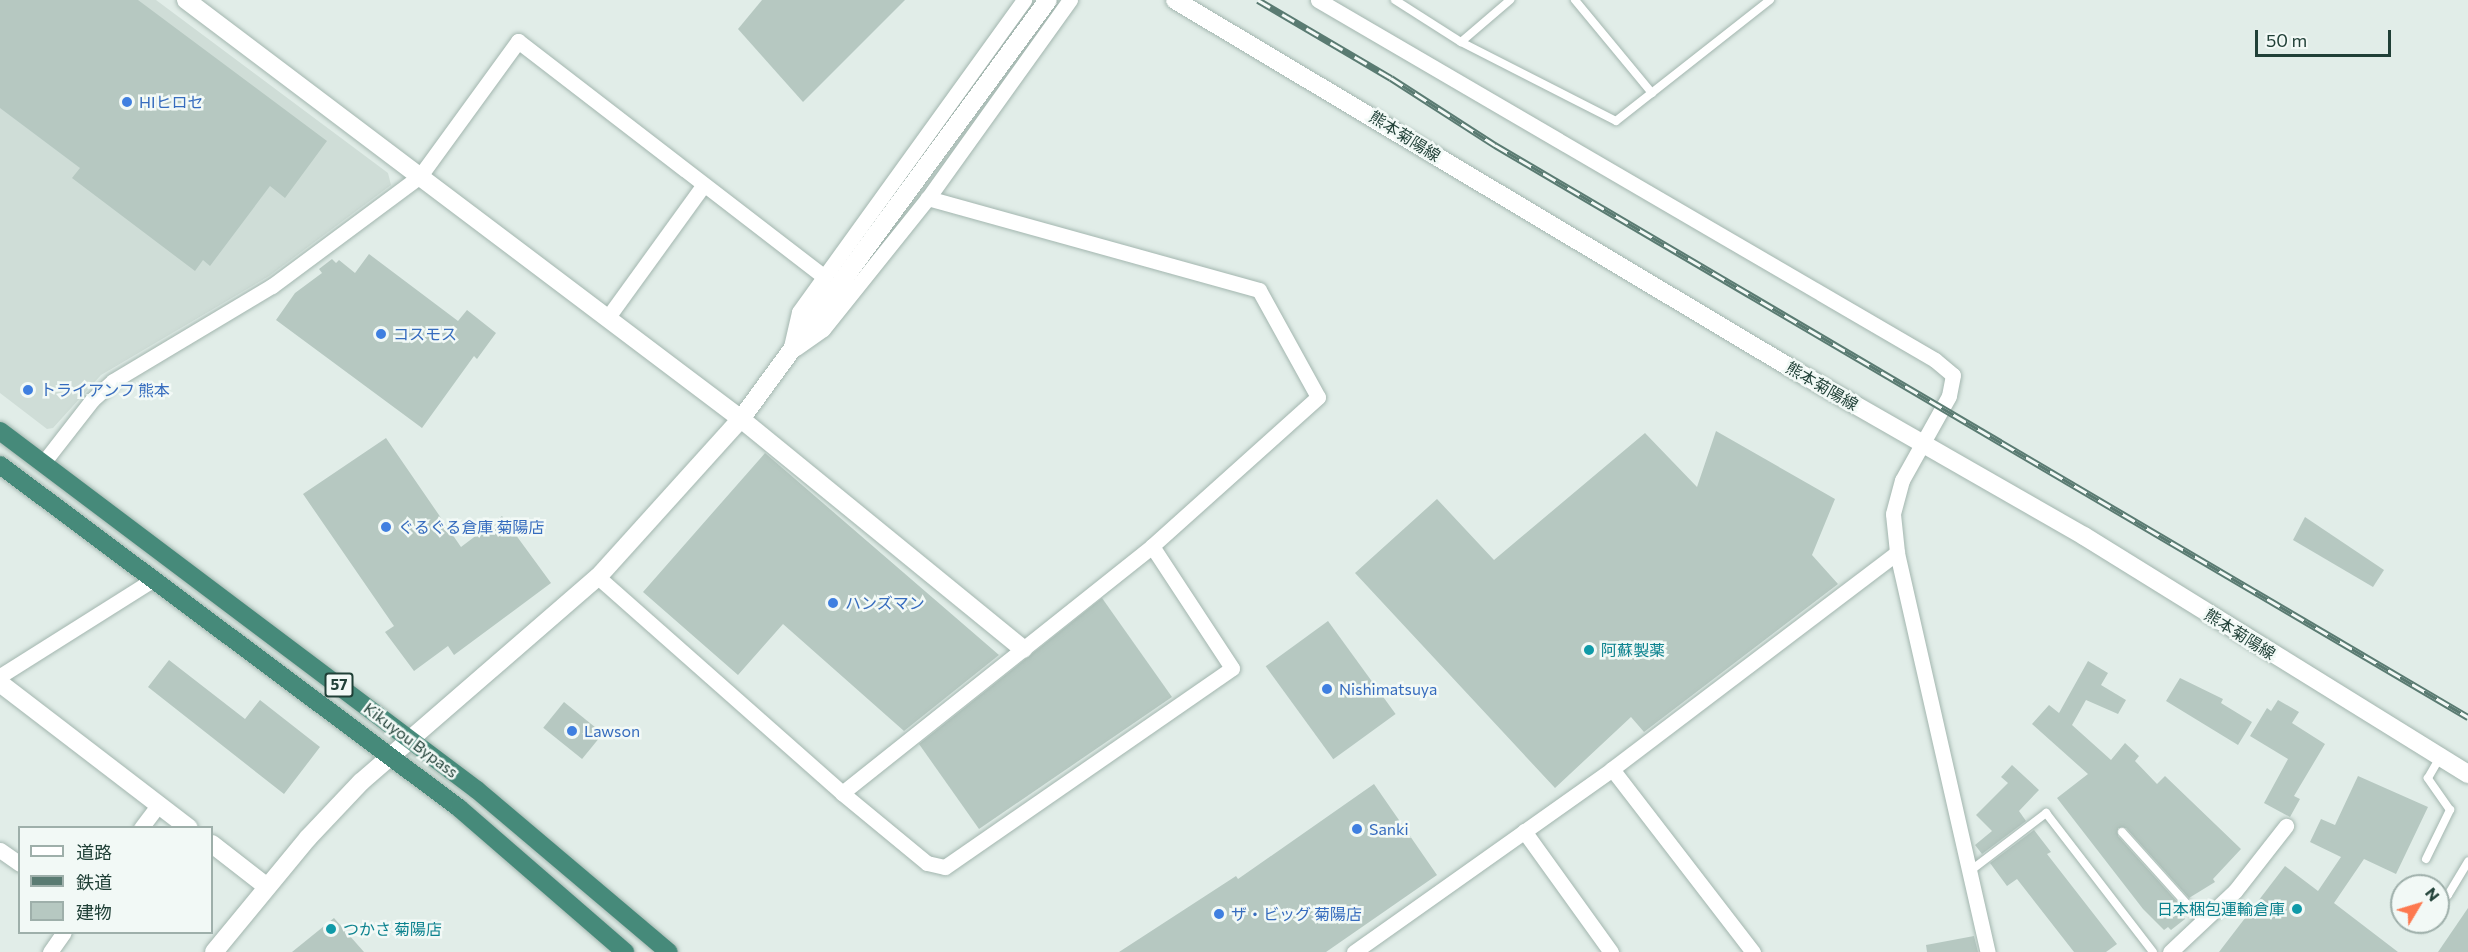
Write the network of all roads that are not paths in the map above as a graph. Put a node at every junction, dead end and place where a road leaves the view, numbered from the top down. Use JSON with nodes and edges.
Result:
{"nodes":[{"id":1,"x":186,"y":0,"type":"edge"},
{"id":2,"x":1024,"y":0,"type":"edge"},
{"id":3,"x":1048,"y":0,"type":"edge"},
{"id":4,"x":1070,"y":0,"type":"edge"},
{"id":5,"x":1175,"y":0,"type":"edge"},
{"id":6,"x":1318,"y":0,"type":"edge"},
{"id":7,"x":1395,"y":0,"type":"edge"},
{"id":8,"x":1510,"y":0,"type":"edge"},
{"id":9,"x":1575,"y":0,"type":"edge"},
{"id":10,"x":1770,"y":0,"type":"edge"},
{"id":11,"x":1461,"y":42,"type":"junction"},
{"id":12,"x":1652,"y":93,"type":"junction"},
{"id":13,"x":420,"y":176,"type":"junction"},
{"id":14,"x":703,"y":186,"type":"junction"},
{"id":15,"x":928,"y":198,"type":"junction"},
{"id":16,"x":824,"y":277,"type":"junction"},
{"id":17,"x":608,"y":317,"type":"junction"},
{"id":18,"x":789,"y":354,"type":"junction"},
{"id":19,"x":741,"y":419,"type":"junction"},
{"id":20,"x":0,"y":431,"type":"edge"},
{"id":21,"x":1925,"y":444,"type":"junction"},
{"id":22,"x":43,"y":463,"type":"junction"},
{"id":23,"x":0,"y":465,"type":"edge"},
{"id":24,"x":1152,"y":546,"type":"junction"},
{"id":25,"x":1897,"y":553,"type":"junction"},
{"id":26,"x":598,"y":577,"type":"junction"},
{"id":27,"x":154,"y":579,"type":"junction"},
{"id":28,"x":1023,"y":650,"type":"junction"},
{"id":29,"x":0,"y":676,"type":"edge"},
{"id":30,"x":0,"y":683,"type":"edge"},
{"id":31,"x":409,"y":738,"type":"junction"},
{"id":32,"x":390,"y":755,"type":"junction"},
{"id":33,"x":2440,"y":757,"type":"junction"},
{"id":34,"x":1612,"y":769,"type":"junction"},
{"id":35,"x":2468,"y":774,"type":"edge"},
{"id":36,"x":842,"y":793,"type":"junction"},
{"id":37,"x":159,"y":804,"type":"junction"},
{"id":38,"x":142,"y":826,"type":"edge"},
{"id":39,"x":186,"y":826,"type":"edge"},
{"id":40,"x":2286,"y":826,"type":"dead end"},
{"id":41,"x":1524,"y":831,"type":"junction"},
{"id":42,"x":2122,"y":832,"type":"dead end"},
{"id":43,"x":213,"y":845,"type":"edge"},
{"id":44,"x":0,"y":850,"type":"edge"},
{"id":45,"x":2426,"y":859,"type":"dead end"},
{"id":46,"x":2468,"y":862,"type":"edge"},
{"id":47,"x":18,"y":863,"type":"edge"},
{"id":48,"x":1969,"y":872,"type":"junction"},
{"id":49,"x":266,"y":886,"type":"junction"},
{"id":50,"x":2450,"y":892,"type":"edge"},
{"id":51,"x":2202,"y":921,"type":"junction"},
{"id":52,"x":63,"y":934,"type":"edge"},
{"id":53,"x":1363,"y":950,"type":"edge"},
{"id":54,"x":50,"y":952,"type":"edge"},
{"id":55,"x":214,"y":952,"type":"edge"},
{"id":56,"x":625,"y":952,"type":"edge"},
{"id":57,"x":669,"y":952,"type":"edge"},
{"id":58,"x":1611,"y":952,"type":"edge"},
{"id":59,"x":1753,"y":952,"type":"edge"},
{"id":60,"x":1988,"y":952,"type":"edge"},
{"id":61,"x":2153,"y":952,"type":"edge"},
{"id":62,"x":2170,"y":952,"type":"edge"}],
"edges":[{"from":1,"to":13,"type":"street"},
{"from":2,"to":16,"type":"street"},
{"from":3,"to":18,"type":"street"},
{"from":4,"to":15,"type":"street"},
{"from":5,"to":21,"type":"street","name":"熊本菊陽線"},
{"from":6,"to":21,"type":"street"},
{"from":7,"to":11,"type":"lane"},
{"from":8,"to":11,"type":"lane"},
{"from":9,"to":12,"type":"lane"},
{"from":10,"to":12,"type":"lane"},
{"from":11,"to":12,"type":"lane"},
{"from":13,"to":14,"type":"street"},
{"from":13,"to":17,"type":"street"},
{"from":13,"to":22,"type":"street"},
{"from":14,"to":16,"type":"street"},
{"from":14,"to":17,"type":"street"},
{"from":15,"to":18,"type":"street"},
{"from":15,"to":24,"type":"street"},
{"from":16,"to":18,"type":"street"},
{"from":17,"to":19,"type":"street"},
{"from":18,"to":19,"type":"street"},
{"from":19,"to":26,"type":"street"},
{"from":19,"to":28,"type":"street"},
{"from":20,"to":22,"type":"highway","name":"Kikuyou Bypass","number":"57"},
{"from":21,"to":25,"type":"street"},
{"from":21,"to":33,"type":"street","name":"熊本菊陽線"},
{"from":22,"to":31,"type":"highway","name":"Kikuyou Bypass","number":"57"},
{"from":23,"to":27,"type":"highway","name":"Kikuyou Bypass","number":"57"},
{"from":24,"to":28,"type":"street"},
{"from":24,"to":36,"type":"street"},
{"from":25,"to":34,"type":"street"},
{"from":25,"to":48,"type":"street"},
{"from":26,"to":31,"type":"street"},
{"from":26,"to":36,"type":"street"},
{"from":27,"to":29,"type":"street"},
{"from":27,"to":32,"type":"highway","name":"Kikuyou Bypass","number":"57"},
{"from":28,"to":36,"type":"street"},
{"from":30,"to":37,"type":"street"},
{"from":31,"to":32,"type":"street"},
{"from":31,"to":57,"type":"highway","name":"Kikuyou Bypass","number":"57"},
{"from":32,"to":49,"type":"street"},
{"from":32,"to":56,"type":"highway","name":"Kikuyou Bypass","number":"57"},
{"from":33,"to":35,"type":"street","name":"熊本菊陽線"},
{"from":33,"to":45,"type":"lane"},
{"from":34,"to":41,"type":"street"},
{"from":34,"to":59,"type":"street"},
{"from":37,"to":38,"type":"street"},
{"from":37,"to":39,"type":"street"},
{"from":40,"to":51,"type":"street"},
{"from":41,"to":53,"type":"street"},
{"from":41,"to":58,"type":"street"},
{"from":42,"to":51,"type":"lane"},
{"from":43,"to":49,"type":"street"},
{"from":44,"to":47,"type":"street"},
{"from":46,"to":50,"type":"lane"},
{"from":48,"to":60,"type":"street"},
{"from":48,"to":61,"type":"lane"},
{"from":49,"to":55,"type":"street"},
{"from":51,"to":62,"type":"street"},
{"from":52,"to":54,"type":"street"}]}
